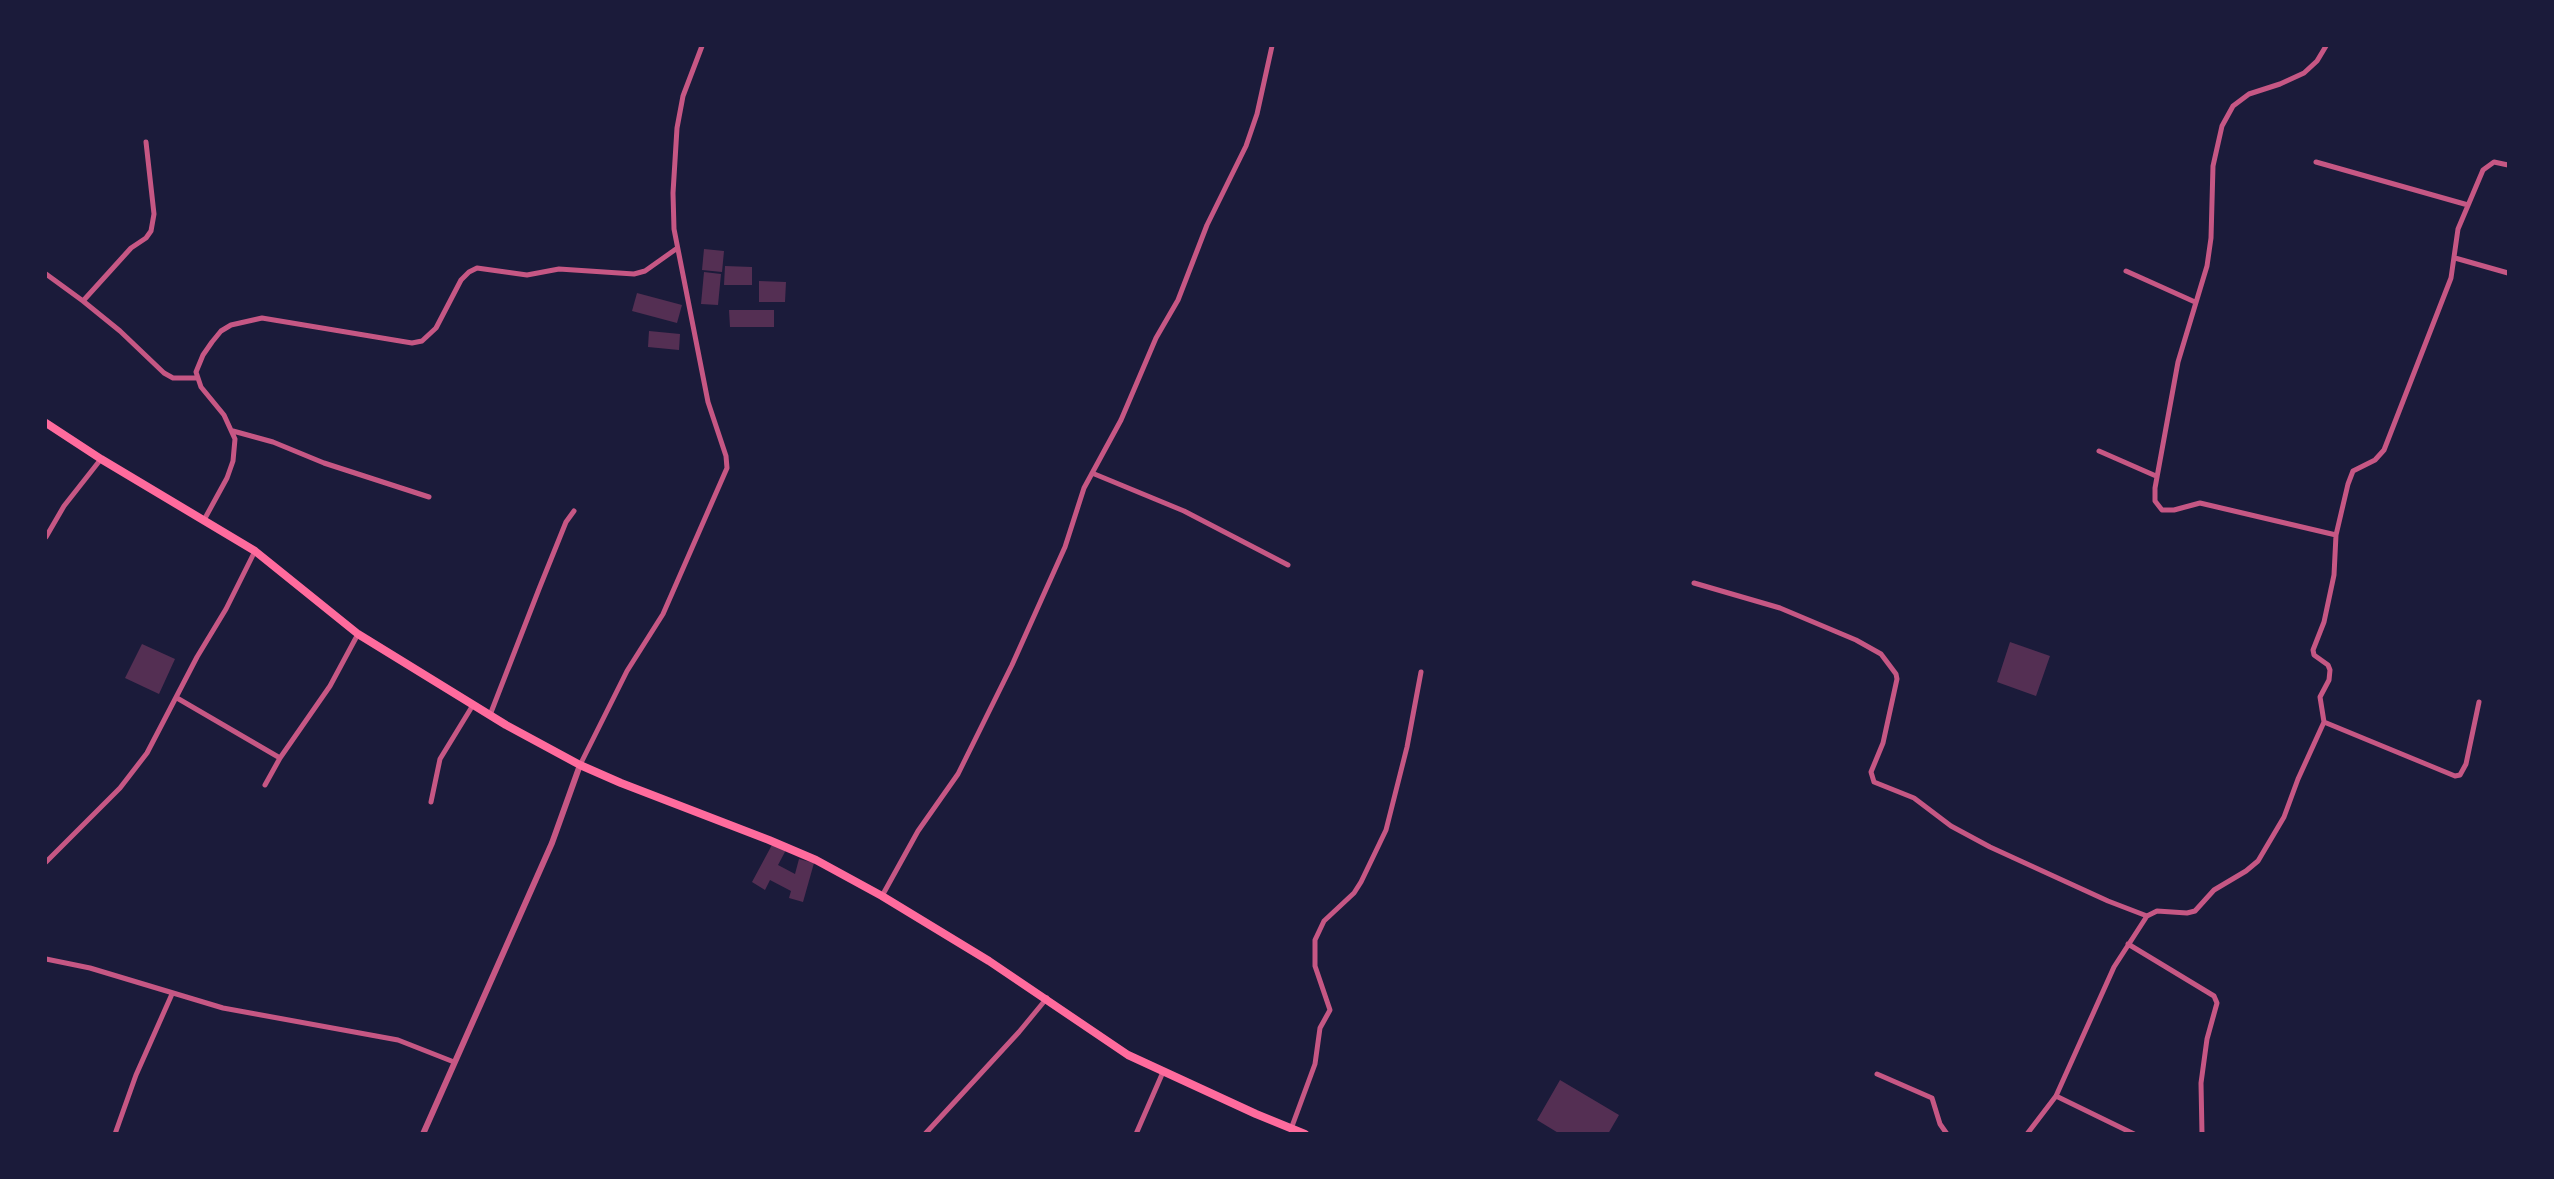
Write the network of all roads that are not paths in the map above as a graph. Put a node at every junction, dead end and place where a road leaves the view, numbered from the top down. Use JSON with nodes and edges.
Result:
{"nodes":[{"id":1,"x":702,"y":46,"type":"edge"},
{"id":2,"x":1272,"y":46,"type":"edge"},
{"id":3,"x":2326,"y":46,"type":"edge"},
{"id":4,"x":146,"y":142,"type":"dead end"},
{"id":5,"x":2316,"y":162,"type":"dead end"},
{"id":6,"x":2508,"y":165,"type":"edge"},
{"id":7,"x":2468,"y":205,"type":"junction"},
{"id":8,"x":676,"y":249,"type":"junction"},
{"id":9,"x":2455,"y":258,"type":"junction"},
{"id":10,"x":2126,"y":271,"type":"dead end"},
{"id":11,"x":46,"y":274,"type":"edge"},
{"id":12,"x":2508,"y":274,"type":"edge"},
{"id":13,"x":83,"y":301,"type":"junction"},
{"id":14,"x":2195,"y":302,"type":"junction"},
{"id":15,"x":196,"y":378,"type":"junction"},
{"id":16,"x":46,"y":423,"type":"edge"},
{"id":17,"x":233,"y":431,"type":"junction"},
{"id":18,"x":2099,"y":451,"type":"dead end"},
{"id":19,"x":101,"y":459,"type":"junction"},
{"id":20,"x":1092,"y":473,"type":"junction"},
{"id":21,"x":2156,"y":475,"type":"junction"},
{"id":22,"x":429,"y":497,"type":"dead end"},
{"id":23,"x":574,"y":511,"type":"dead end"},
{"id":24,"x":204,"y":520,"type":"junction"},
{"id":25,"x":2336,"y":534,"type":"junction"},
{"id":26,"x":46,"y":537,"type":"edge"},
{"id":27,"x":255,"y":551,"type":"junction"},
{"id":28,"x":1288,"y":565,"type":"dead end"},
{"id":29,"x":1695,"y":583,"type":"dead end"},
{"id":30,"x":358,"y":634,"type":"junction"},
{"id":31,"x":1421,"y":672,"type":"dead end"},
{"id":32,"x":177,"y":698,"type":"junction"},
{"id":33,"x":2479,"y":702,"type":"dead end"},
{"id":34,"x":473,"y":705,"type":"junction"},
{"id":35,"x":491,"y":715,"type":"junction"},
{"id":36,"x":2324,"y":722,"type":"junction"},
{"id":37,"x":280,"y":758,"type":"junction"},
{"id":38,"x":580,"y":765,"type":"junction"},
{"id":39,"x":265,"y":785,"type":"dead end"},
{"id":40,"x":430,"y":802,"type":"dead end"},
{"id":41,"x":46,"y":862,"type":"edge"},
{"id":42,"x":882,"y":896,"type":"junction"},
{"id":43,"x":2147,"y":916,"type":"junction"},
{"id":44,"x":2128,"y":944,"type":"junction"},
{"id":45,"x":46,"y":960,"type":"edge"},
{"id":46,"x":172,"y":994,"type":"junction"},
{"id":47,"x":1046,"y":998,"type":"junction"},
{"id":48,"x":453,"y":1062,"type":"junction"},
{"id":49,"x":1163,"y":1072,"type":"junction"},
{"id":50,"x":1877,"y":1074,"type":"dead end"},
{"id":51,"x":2056,"y":1096,"type":"junction"},
{"id":52,"x":1290,"y":1129,"type":"junction"},
{"id":53,"x":115,"y":1133,"type":"edge"},
{"id":54,"x":423,"y":1133,"type":"edge"},
{"id":55,"x":925,"y":1133,"type":"edge"},
{"id":56,"x":1136,"y":1133,"type":"edge"},
{"id":57,"x":1305,"y":1133,"type":"edge"},
{"id":58,"x":1947,"y":1133,"type":"edge"},
{"id":59,"x":2027,"y":1133,"type":"edge"},
{"id":60,"x":2134,"y":1133,"type":"edge"},
{"id":61,"x":2202,"y":1133,"type":"edge"}],
"edges":[{"from":1,"to":8,"type":"street"},
{"from":2,"to":20,"type":"street"},
{"from":3,"to":14,"type":"street"},
{"from":4,"to":13,"type":"street"},
{"from":5,"to":7,"type":"street"},
{"from":6,"to":7,"type":"street"},
{"from":7,"to":9,"type":"street"},
{"from":8,"to":15,"type":"street"},
{"from":8,"to":38,"type":"street"},
{"from":9,"to":12,"type":"street"},
{"from":9,"to":25,"type":"street"},
{"from":10,"to":14,"type":"street"},
{"from":11,"to":13,"type":"street"},
{"from":13,"to":15,"type":"street"},
{"from":14,"to":21,"type":"street"},
{"from":15,"to":17,"type":"street"},
{"from":16,"to":19,"type":"main road"},
{"from":17,"to":22,"type":"street"},
{"from":17,"to":24,"type":"street"},
{"from":18,"to":21,"type":"street"},
{"from":19,"to":24,"type":"main road"},
{"from":19,"to":26,"type":"street"},
{"from":20,"to":28,"type":"street"},
{"from":20,"to":42,"type":"street"},
{"from":21,"to":25,"type":"street"},
{"from":23,"to":35,"type":"street"},
{"from":24,"to":27,"type":"main road"},
{"from":25,"to":36,"type":"street"},
{"from":27,"to":30,"type":"main road"},
{"from":27,"to":32,"type":"street"},
{"from":29,"to":43,"type":"street"},
{"from":30,"to":34,"type":"main road"},
{"from":30,"to":37,"type":"street"},
{"from":31,"to":52,"type":"street"},
{"from":32,"to":37,"type":"street"},
{"from":32,"to":41,"type":"street"},
{"from":33,"to":36,"type":"street"},
{"from":34,"to":35,"type":"main road"},
{"from":34,"to":40,"type":"street"},
{"from":35,"to":38,"type":"main road"},
{"from":36,"to":43,"type":"street"},
{"from":37,"to":39,"type":"street"},
{"from":38,"to":42,"type":"main road"},
{"from":38,"to":48,"type":"street"},
{"from":42,"to":47,"type":"main road"},
{"from":43,"to":44,"type":"street"},
{"from":44,"to":51,"type":"street"},
{"from":44,"to":61,"type":"street"},
{"from":45,"to":46,"type":"street"},
{"from":46,"to":48,"type":"street"},
{"from":46,"to":53,"type":"street"},
{"from":47,"to":49,"type":"main road"},
{"from":47,"to":55,"type":"street"},
{"from":48,"to":54,"type":"street"},
{"from":49,"to":52,"type":"main road"},
{"from":49,"to":56,"type":"street"},
{"from":50,"to":58,"type":"street"},
{"from":51,"to":59,"type":"street"},
{"from":51,"to":60,"type":"street"},
{"from":52,"to":57,"type":"main road"}]}
